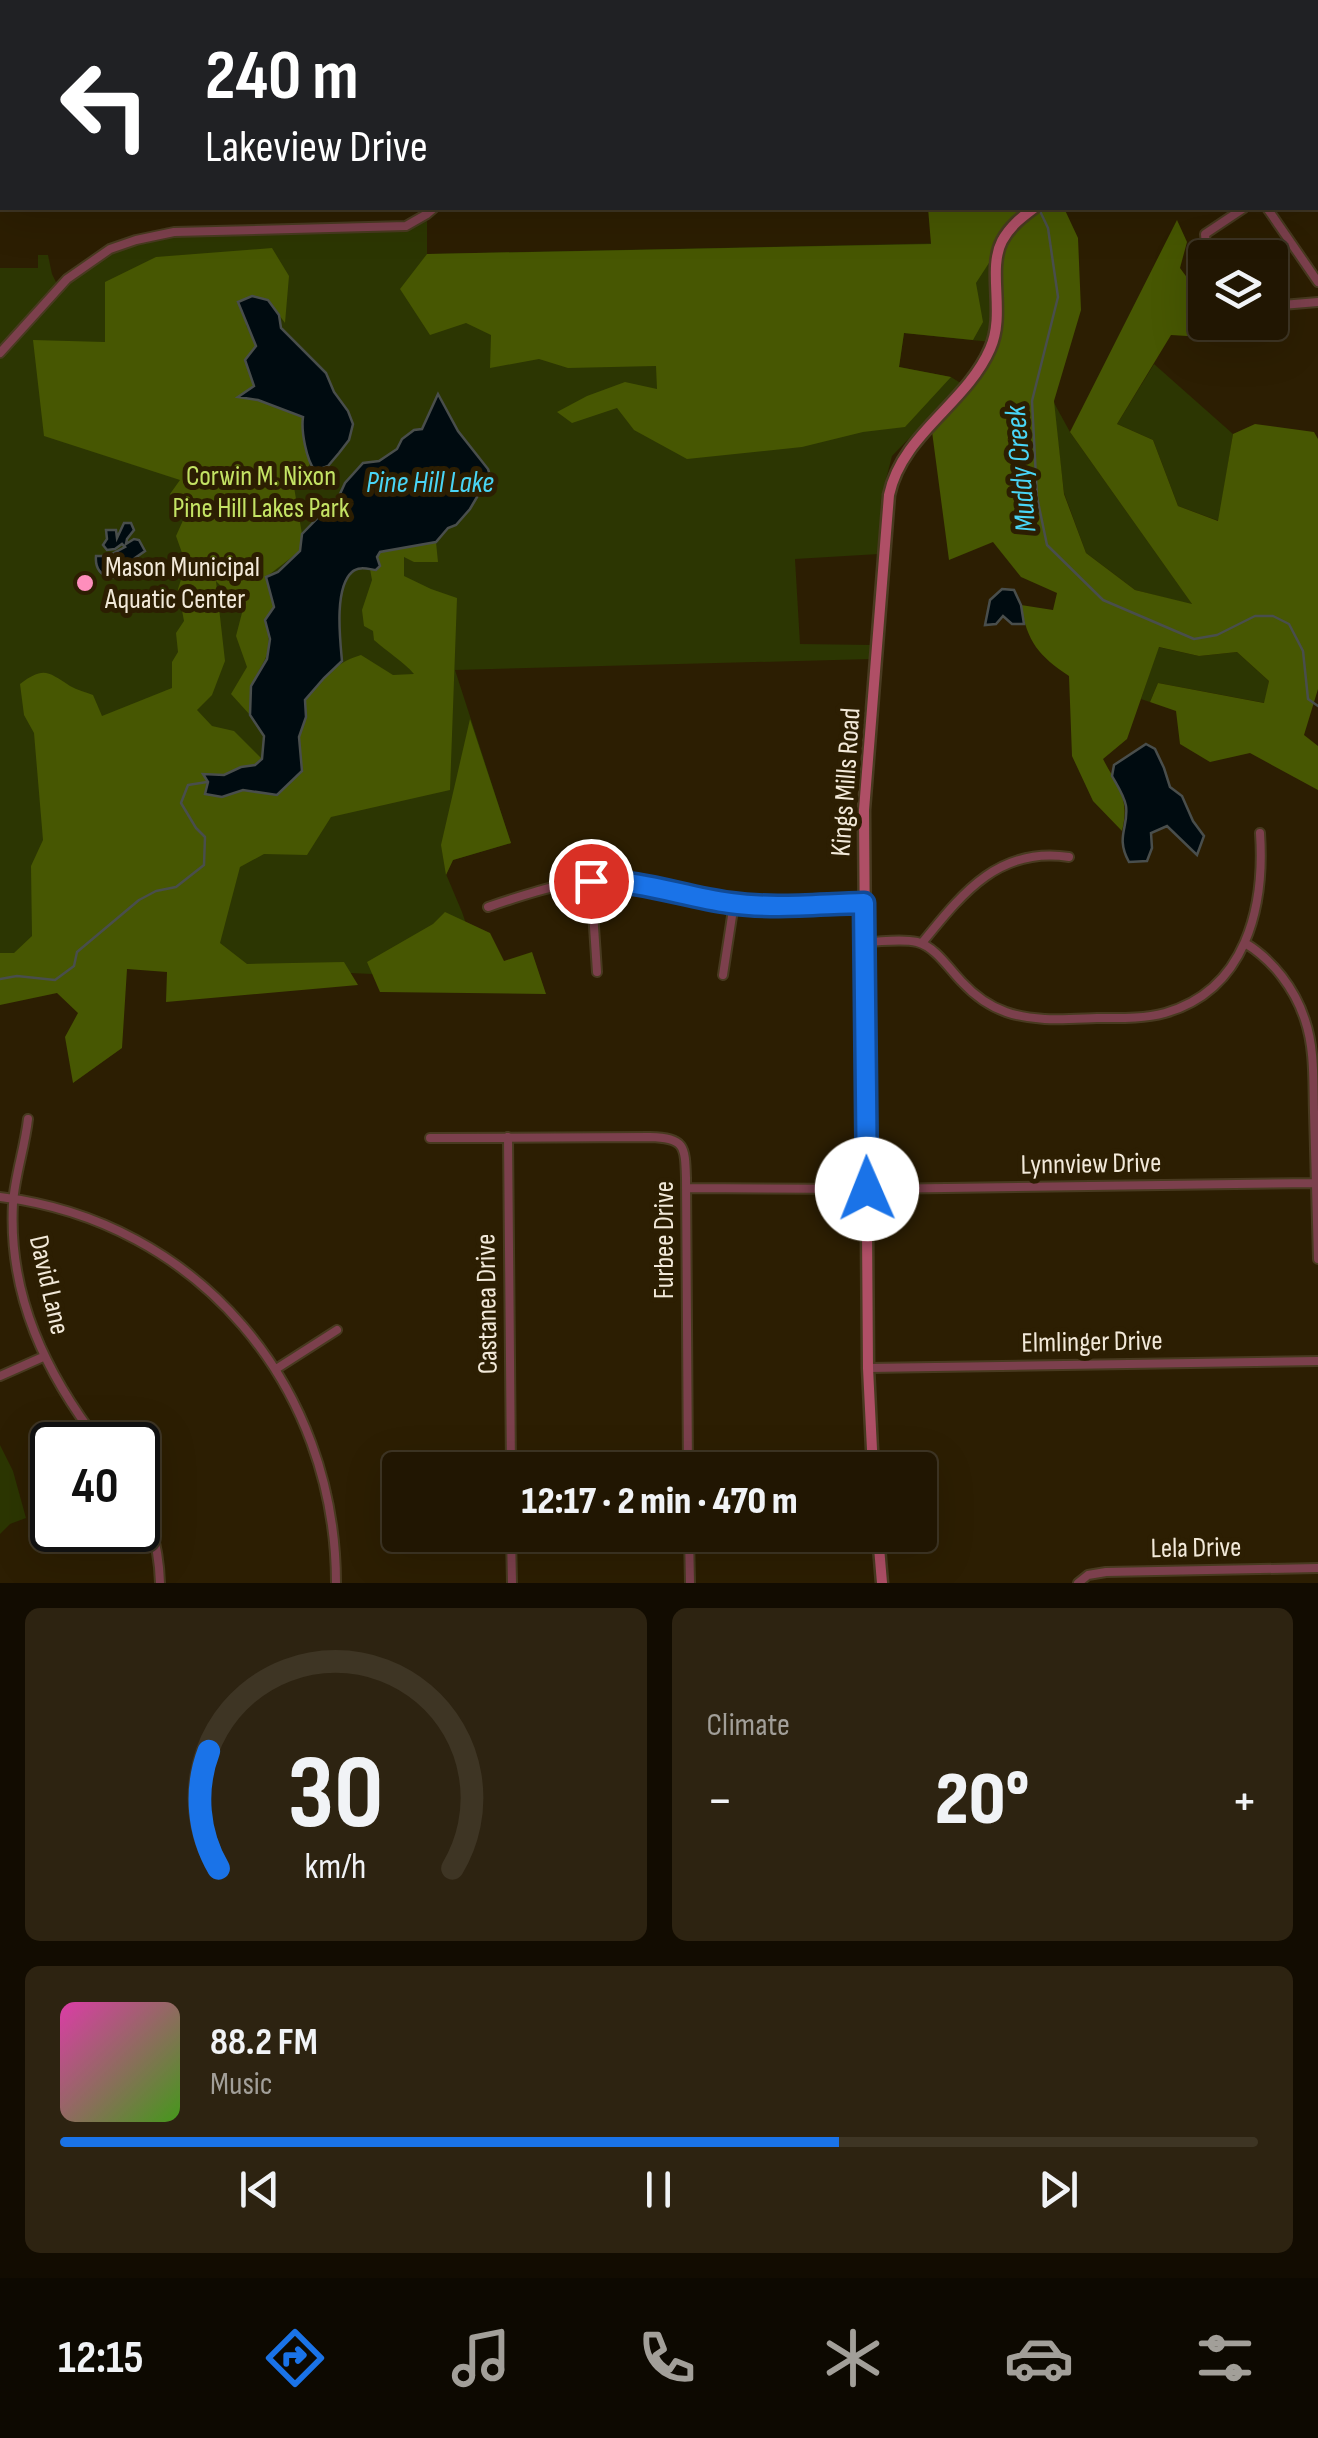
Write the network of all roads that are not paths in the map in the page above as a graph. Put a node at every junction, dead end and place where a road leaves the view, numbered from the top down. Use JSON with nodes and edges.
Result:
{"nodes":[{"id":1,"x":432,"y":210,"type":"edge"},
{"id":2,"x":1031,"y":210,"type":"edge"},
{"id":3,"x":1241,"y":210,"type":"edge"},
{"id":4,"x":1269,"y":210,"type":"edge"},
{"id":5,"x":1206,"y":240,"type":"edge"},
{"id":6,"x":1318,"y":282,"type":"edge"},
{"id":7,"x":1318,"y":302,"type":"edge"},
{"id":8,"x":1288,"y":304,"type":"edge"},
{"id":9,"x":0,"y":353,"type":"edge"},
{"id":10,"x":1260,"y":833,"type":"dead end"},
{"id":11,"x":1068,"y":856,"type":"dead end"},
{"id":12,"x":591,"y":881,"type":"junction"},
{"id":13,"x":864,"y":903,"type":"junction"},
{"id":14,"x":734,"y":904,"type":"junction"},
{"id":15,"x":488,"y":907,"type":"dead end"},
{"id":16,"x":864,"y":942,"type":"junction"},
{"id":17,"x":922,"y":943,"type":"junction"},
{"id":18,"x":1245,"y":943,"type":"junction"},
{"id":19,"x":597,"y":972,"type":"dead end"},
{"id":20,"x":723,"y":974,"type":"dead end"},
{"id":21,"x":28,"y":1119,"type":"dead end"},
{"id":22,"x":508,"y":1137,"type":"junction"},
{"id":23,"x":430,"y":1138,"type":"dead end"},
{"id":24,"x":1316,"y":1183,"type":"edge"},
{"id":25,"x":686,"y":1188,"type":"junction"},
{"id":26,"x":867,"y":1189,"type":"junction"},
{"id":27,"x":0,"y":1197,"type":"edge"},
{"id":28,"x":14,"y":1199,"type":"junction"},
{"id":29,"x":1318,"y":1259,"type":"edge"},
{"id":30,"x":337,"y":1330,"type":"dead end"},
{"id":31,"x":44,"y":1356,"type":"junction"},
{"id":32,"x":1318,"y":1361,"type":"edge"},
{"id":33,"x":868,"y":1368,"type":"junction"},
{"id":34,"x":276,"y":1369,"type":"junction"},
{"id":35,"x":0,"y":1376,"type":"edge"},
{"id":36,"x":84,"y":1422,"type":"edge"},
{"id":37,"x":511,"y":1452,"type":"edge"},
{"id":38,"x":688,"y":1452,"type":"edge"},
{"id":39,"x":872,"y":1452,"type":"edge"},
{"id":40,"x":157,"y":1552,"type":"edge"},
{"id":41,"x":511,"y":1552,"type":"edge"},
{"id":42,"x":689,"y":1552,"type":"edge"},
{"id":43,"x":879,"y":1552,"type":"edge"},
{"id":44,"x":1318,"y":1568,"type":"edge"},
{"id":45,"x":160,"y":1583,"type":"edge"},
{"id":46,"x":336,"y":1583,"type":"edge"},
{"id":47,"x":512,"y":1583,"type":"edge"},
{"id":48,"x":690,"y":1583,"type":"edge"},
{"id":49,"x":882,"y":1583,"type":"edge"},
{"id":50,"x":1078,"y":1583,"type":"edge"}],
"edges":[{"from":1,"to":9,"type":"street"},
{"from":2,"to":13,"type":"street","name":"Kings Mills Road"},
{"from":3,"to":5,"type":"street"},
{"from":4,"to":6,"type":"street"},
{"from":7,"to":8,"type":"street"},
{"from":10,"to":18,"type":"street"},
{"from":11,"to":17,"type":"street"},
{"from":12,"to":14,"type":"street"},
{"from":12,"to":15,"type":"street"},
{"from":12,"to":19,"type":"street"},
{"from":13,"to":14,"type":"street"},
{"from":13,"to":16,"type":"street","name":"Kings Mills Road"},
{"from":14,"to":20,"type":"street"},
{"from":16,"to":17,"type":"street"},
{"from":16,"to":26,"type":"street","name":"Kings Mills Road"},
{"from":17,"to":18,"type":"street"},
{"from":18,"to":24,"type":"street"},
{"from":21,"to":28,"type":"street","name":"David Lane"},
{"from":22,"to":23,"type":"street","name":"Furbee Drive"},
{"from":22,"to":25,"type":"street","name":"Furbee Drive"},
{"from":22,"to":37,"type":"street","name":"Castanea Drive"},
{"from":24,"to":26,"type":"street","name":"Lynnview Drive"},
{"from":24,"to":29,"type":"street"},
{"from":25,"to":26,"type":"street","name":"Lynnview Drive"},
{"from":25,"to":38,"type":"street","name":"Furbee Drive"},
{"from":26,"to":33,"type":"street","name":"Kings Mills Road"},
{"from":27,"to":28,"type":"street"},
{"from":28,"to":31,"type":"street","name":"David Lane"},
{"from":28,"to":34,"type":"street"},
{"from":30,"to":34,"type":"street"},
{"from":31,"to":35,"type":"street"},
{"from":31,"to":36,"type":"street","name":"David Lane"},
{"from":32,"to":33,"type":"street","name":"Elmlinger Drive"},
{"from":33,"to":39,"type":"street","name":"Kings Mills Road"},
{"from":34,"to":46,"type":"street"},
{"from":40,"to":45,"type":"street"},
{"from":41,"to":47,"type":"street"},
{"from":42,"to":48,"type":"street"},
{"from":43,"to":49,"type":"street"},
{"from":44,"to":50,"type":"street","name":"Lela Drive"}]}
